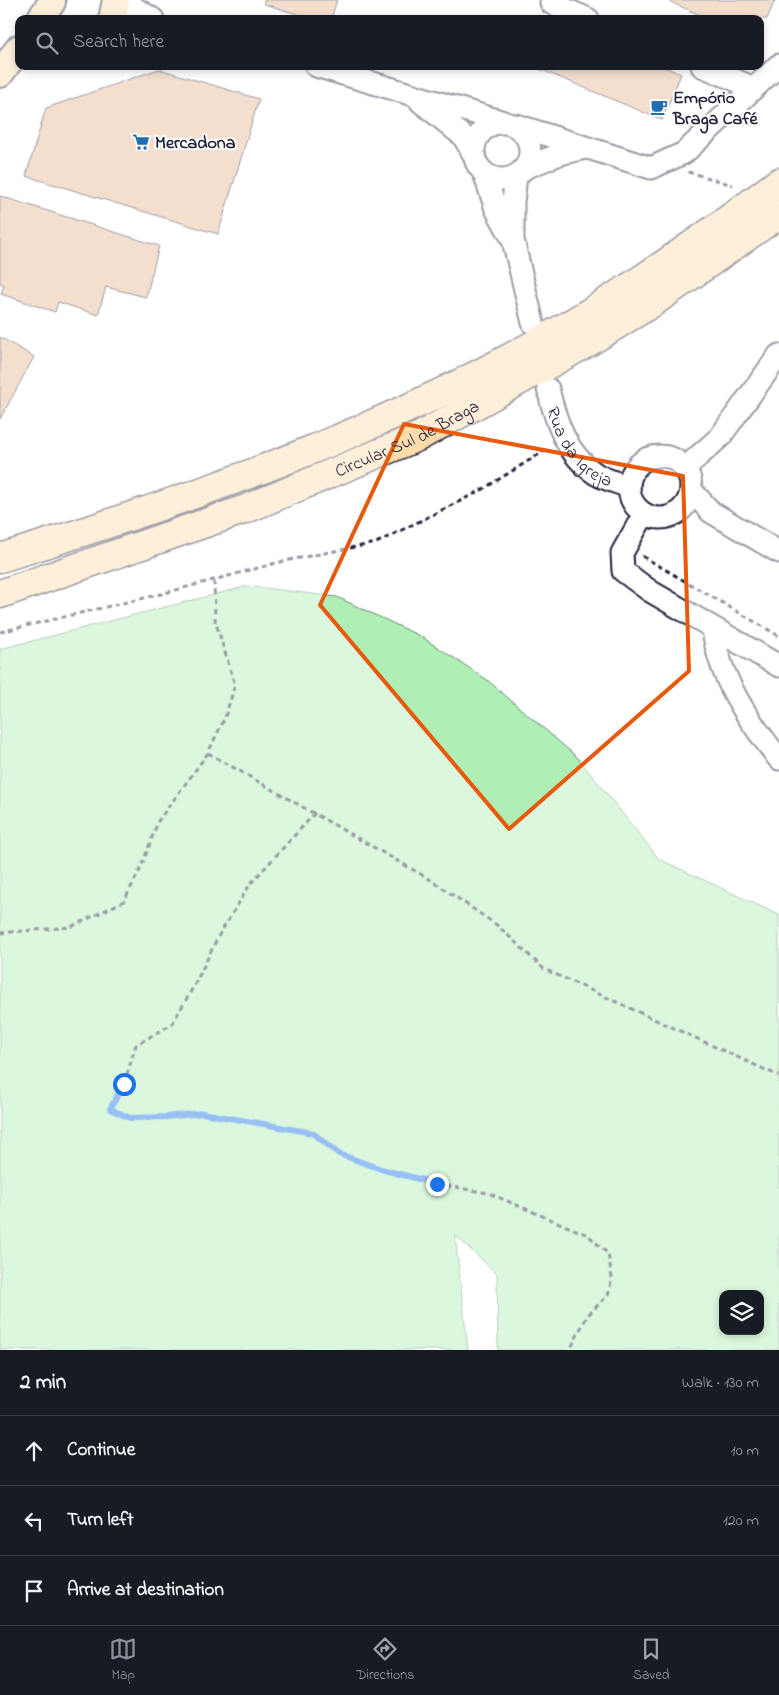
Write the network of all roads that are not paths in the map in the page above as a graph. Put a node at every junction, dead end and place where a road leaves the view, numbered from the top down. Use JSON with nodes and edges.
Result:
{"nodes":[{"id":1,"x":116,"y":0,"type":"edge"},
{"id":2,"x":121,"y":0,"type":"edge"},
{"id":3,"x":551,"y":3,"type":"dead end"},
{"id":4,"x":113,"y":15,"type":"edge"},
{"id":5,"x":146,"y":15,"type":"edge"},
{"id":6,"x":579,"y":15,"type":"edge"},
{"id":7,"x":779,"y":65,"type":"edge"},
{"id":8,"x":329,"y":70,"type":"edge"},
{"id":9,"x":711,"y":70,"type":"edge"},
{"id":10,"x":754,"y":88,"type":"junction"},
{"id":11,"x":414,"y":96,"type":"junction"},
{"id":12,"x":510,"y":124,"type":"junction"},
{"id":13,"x":588,"y":148,"type":"junction"},
{"id":14,"x":479,"y":164,"type":"junction"},
{"id":15,"x":520,"y":172,"type":"junction"},
{"id":16,"x":779,"y":182,"type":"edge"},
{"id":17,"x":779,"y":214,"type":"edge"},
{"id":18,"x":513,"y":240,"type":"junction"},
{"id":19,"x":533,"y":323,"type":"dead end"},
{"id":20,"x":779,"y":355,"type":"edge"},
{"id":21,"x":548,"y":389,"type":"dead end"},
{"id":22,"x":685,"y":468,"type":"junction"},
{"id":23,"x":629,"y":487,"type":"junction"},
{"id":24,"x":691,"y":490,"type":"junction"},
{"id":25,"x":644,"y":514,"type":"junction"},
{"id":26,"x":779,"y":552,"type":"edge"},
{"id":27,"x":0,"y":558,"type":"edge"},
{"id":28,"x":0,"y":594,"type":"edge"},
{"id":29,"x":714,"y":629,"type":"junction"},
{"id":30,"x":779,"y":666,"type":"edge"},
{"id":31,"x":779,"y":759,"type":"edge"}],
"edges":[{"from":1,"to":4,"type":"main road"},
{"from":2,"to":5,"type":"street"},
{"from":3,"to":6,"type":"street"},
{"from":7,"to":10,"type":"street"},
{"from":8,"to":11,"type":"street"},
{"from":9,"to":10,"type":"street"},
{"from":10,"to":13,"type":"street"},
{"from":11,"to":12,"type":"street"},
{"from":11,"to":14,"type":"street"},
{"from":12,"to":13,"type":"street"},
{"from":12,"to":14,"type":"street"},
{"from":12,"to":15,"type":"street"},
{"from":13,"to":15,"type":"street"},
{"from":14,"to":15,"type":"street"},
{"from":14,"to":18,"type":"street"},
{"from":15,"to":18,"type":"street"},
{"from":16,"to":27,"type":"highway","name":"Circular Sul de Braga"},
{"from":17,"to":28,"type":"highway","name":"Circular Sul de Braga"},
{"from":18,"to":19,"type":"street"},
{"from":20,"to":22,"type":"street"},
{"from":21,"to":23,"type":"street","name":"Rua da Igreja"},
{"from":22,"to":23,"type":"street"},
{"from":22,"to":24,"type":"street"},
{"from":23,"to":25,"type":"street"},
{"from":24,"to":25,"type":"street"},
{"from":24,"to":26,"type":"street"},
{"from":25,"to":29,"type":"street"},
{"from":29,"to":30,"type":"street"},
{"from":29,"to":31,"type":"street"}]}
